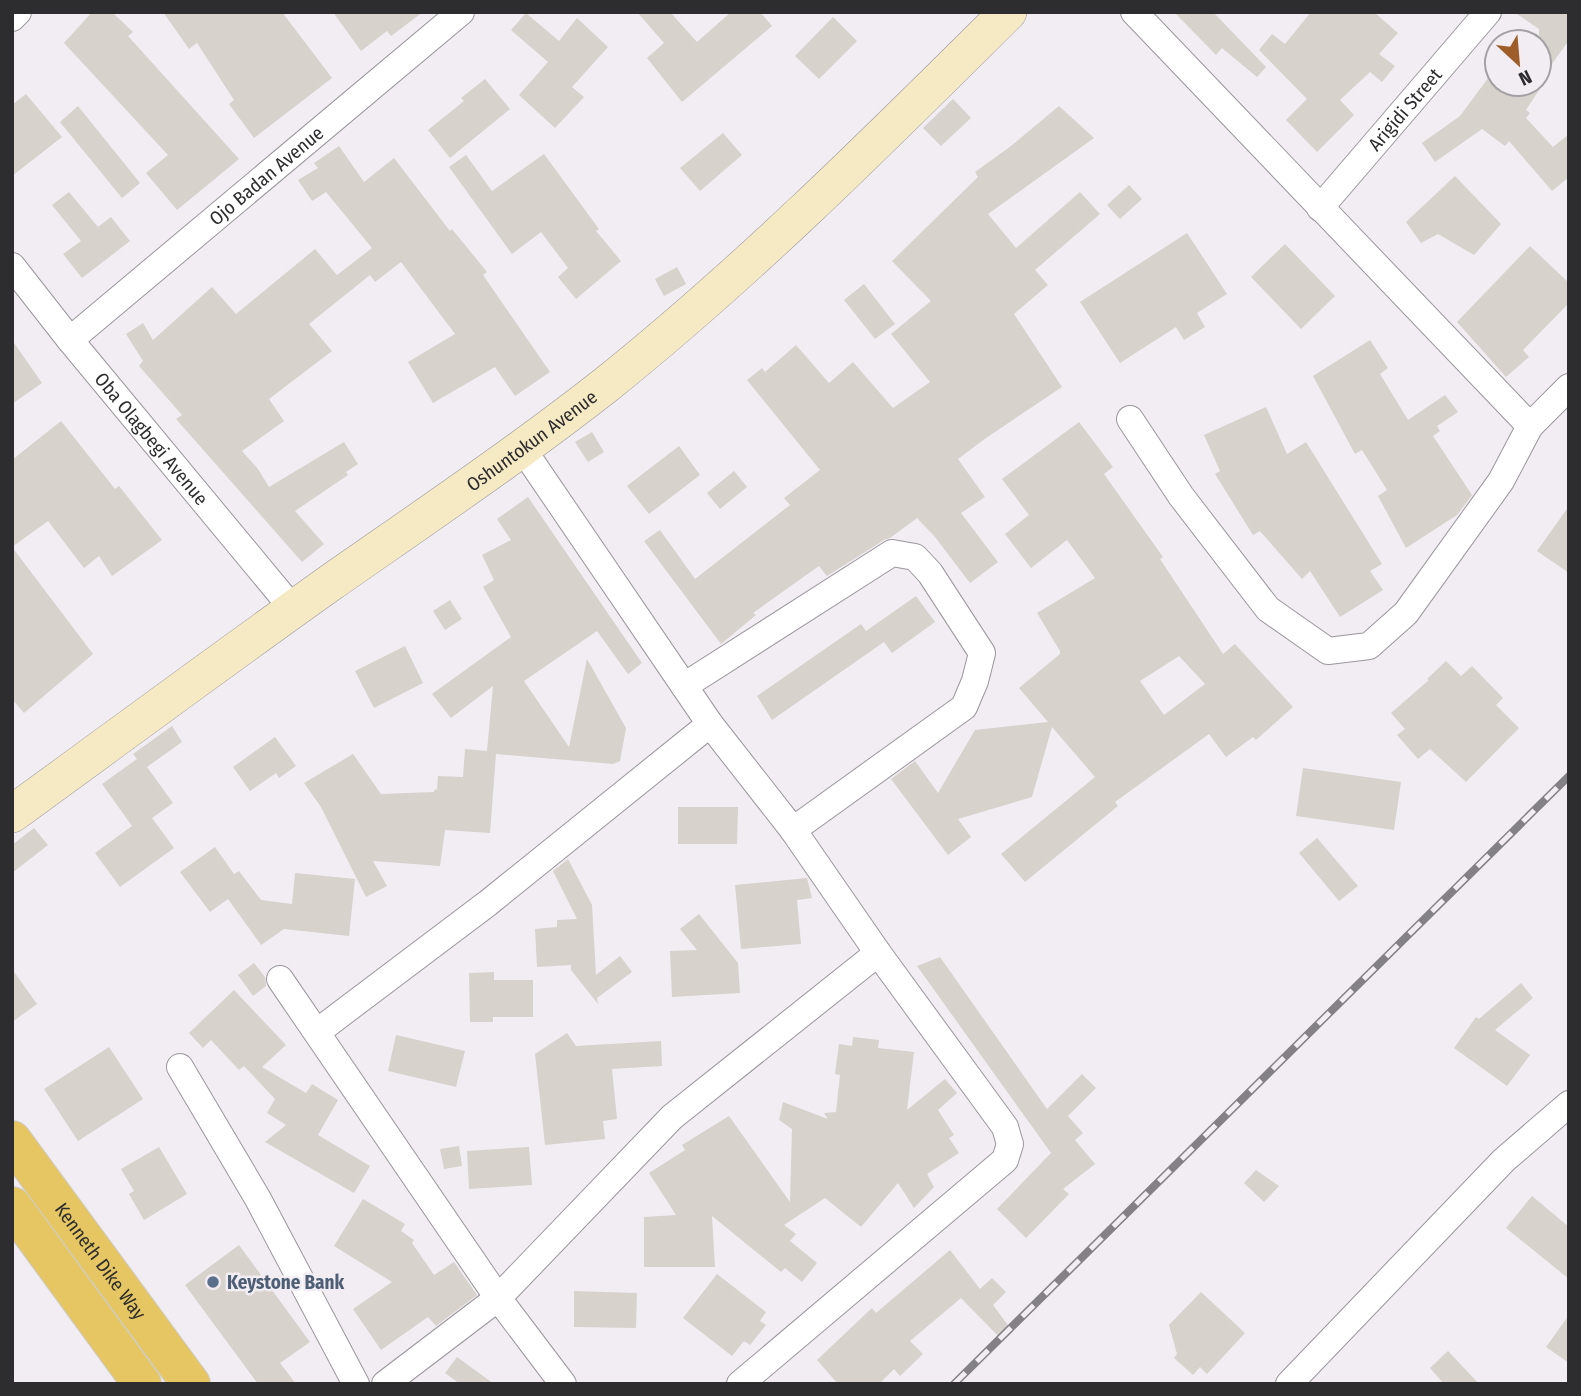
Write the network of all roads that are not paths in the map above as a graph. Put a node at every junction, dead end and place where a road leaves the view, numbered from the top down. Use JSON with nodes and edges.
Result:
{"nodes":[{"id":1,"x":18,"y":12,"type":"edge"},
{"id":2,"x":461,"y":12,"type":"edge"},
{"id":3,"x":1008,"y":12,"type":"edge"},
{"id":4,"x":1134,"y":12,"type":"edge"},
{"id":5,"x":1488,"y":12,"type":"edge"},
{"id":6,"x":12,"y":18,"type":"edge"},
{"id":7,"x":1320,"y":208,"type":"junction"},
{"id":8,"x":12,"y":266,"type":"edge"},
{"id":9,"x":70,"y":340,"type":"junction"},
{"id":10,"x":1569,"y":387,"type":"edge"},
{"id":11,"x":1130,"y":419,"type":"dead end"},
{"id":12,"x":1530,"y":426,"type":"junction"},
{"id":13,"x":522,"y":448,"type":"junction"},
{"id":14,"x":293,"y":609,"type":"junction"},
{"id":15,"x":684,"y":686,"type":"junction"},
{"id":16,"x":710,"y":724,"type":"junction"},
{"id":17,"x":12,"y":814,"type":"edge"},
{"id":18,"x":793,"y":830,"type":"junction"},
{"id":19,"x":878,"y":953,"type":"junction"},
{"id":20,"x":280,"y":979,"type":"dead end"},
{"id":21,"x":317,"y":1032,"type":"junction"},
{"id":22,"x":180,"y":1067,"type":"dead end"},
{"id":23,"x":1569,"y":1104,"type":"edge"},
{"id":24,"x":12,"y":1140,"type":"edge"},
{"id":25,"x":12,"y":1206,"type":"edge"},
{"id":26,"x":77,"y":1228,"type":"junction"},
{"id":27,"x":44,"y":1250,"type":"junction"},
{"id":28,"x":498,"y":1298,"type":"junction"},
{"id":29,"x":142,"y":1384,"type":"edge"},
{"id":30,"x":191,"y":1384,"type":"edge"},
{"id":31,"x":356,"y":1384,"type":"edge"},
{"id":32,"x":385,"y":1384,"type":"edge"},
{"id":33,"x":563,"y":1384,"type":"edge"},
{"id":34,"x":740,"y":1384,"type":"edge"},
{"id":35,"x":1289,"y":1384,"type":"edge"}],
"edges":[{"from":1,"to":6,"type":"street"},
{"from":2,"to":9,"type":"street","name":"Ojo Badan Avenue"},
{"from":3,"to":13,"type":"main road","name":"Oshuntokun Avenue"},
{"from":4,"to":7,"type":"street"},
{"from":5,"to":7,"type":"street","name":"Arigidi Street"},
{"from":7,"to":12,"type":"street"},
{"from":8,"to":9,"type":"street","name":"Oba Olagbegi Avenue"},
{"from":9,"to":14,"type":"street","name":"Oba Olagbegi Avenue"},
{"from":10,"to":12,"type":"street"},
{"from":11,"to":12,"type":"street"},
{"from":13,"to":14,"type":"main road","name":"Oshuntokun Avenue"},
{"from":13,"to":15,"type":"street"},
{"from":14,"to":17,"type":"main road","name":"Oshuntokun Avenue"},
{"from":15,"to":16,"type":"street"},
{"from":15,"to":18,"type":"street"},
{"from":16,"to":18,"type":"street"},
{"from":16,"to":21,"type":"street"},
{"from":18,"to":19,"type":"street"},
{"from":19,"to":28,"type":"street"},
{"from":19,"to":34,"type":"street"},
{"from":20,"to":21,"type":"street"},
{"from":21,"to":28,"type":"street"},
{"from":22,"to":31,"type":"street"},
{"from":23,"to":35,"type":"street"},
{"from":24,"to":26,"type":"highway","name":"Kenneth Dike Way"},
{"from":25,"to":27,"type":"highway","name":"Kenneth Dike Way"},
{"from":26,"to":27,"type":"highway"},
{"from":26,"to":30,"type":"highway","name":"Kenneth Dike Way"},
{"from":27,"to":29,"type":"highway","name":"Kenneth Dike Way"},
{"from":28,"to":32,"type":"street"},
{"from":28,"to":33,"type":"street"}]}
